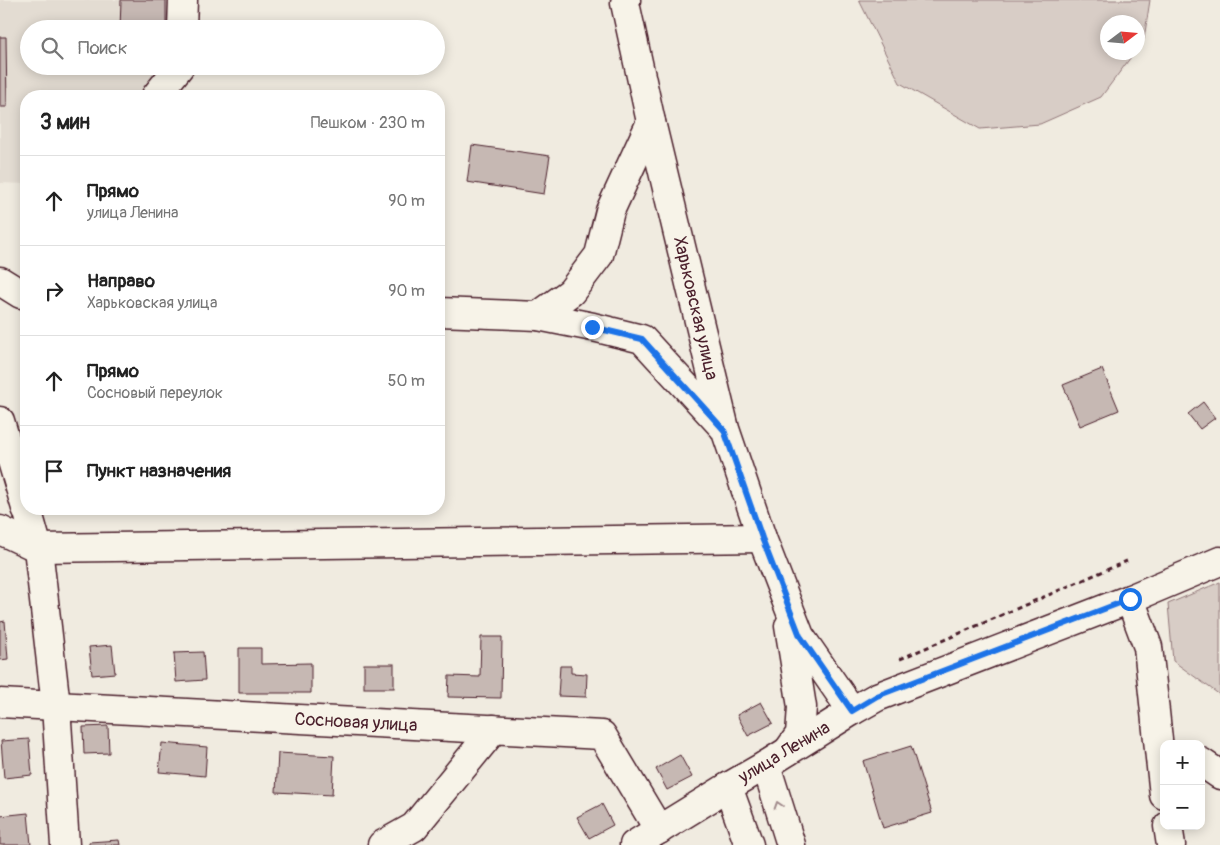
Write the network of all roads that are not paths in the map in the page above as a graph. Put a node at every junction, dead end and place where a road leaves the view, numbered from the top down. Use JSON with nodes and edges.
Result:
{"nodes":[{"id":1,"x":183,"y":0,"type":"edge"},
{"id":2,"x":626,"y":0,"type":"edge"},
{"id":3,"x":182,"y":20,"type":"edge"},
{"id":4,"x":173,"y":75,"type":"edge"},
{"id":5,"x":161,"y":90,"type":"edge"},
{"id":6,"x":651,"y":122,"type":"junction"},
{"id":7,"x":0,"y":282,"type":"edge"},
{"id":8,"x":20,"y":293,"type":"edge"},
{"id":9,"x":445,"y":312,"type":"edge"},
{"id":10,"x":538,"y":316,"type":"junction"},
{"id":11,"x":0,"y":421,"type":"edge"},
{"id":12,"x":724,"y":430,"type":"junction"},
{"id":13,"x":20,"y":488,"type":"edge"},
{"id":14,"x":28,"y":515,"type":"edge"},
{"id":15,"x":44,"y":515,"type":"edge"},
{"id":16,"x":0,"y":530,"type":"edge"},
{"id":17,"x":762,"y":538,"type":"junction"},
{"id":18,"x":38,"y":548,"type":"junction"},
{"id":19,"x":1220,"y":561,"type":"edge"},
{"id":20,"x":783,"y":592,"type":"junction"},
{"id":21,"x":1130,"y":599,"type":"junction"},
{"id":22,"x":0,"y":703,"type":"edge"},
{"id":23,"x":56,"y":706,"type":"junction"},
{"id":24,"x":852,"y":711,"type":"junction"},
{"id":25,"x":494,"y":729,"type":"junction"},
{"id":26,"x":1166,"y":738,"type":"edge"},
{"id":27,"x":777,"y":758,"type":"junction"},
{"id":28,"x":1205,"y":765,"type":"edge"},
{"id":29,"x":1220,"y":775,"type":"edge"},
{"id":30,"x":1164,"y":785,"type":"edge"},
{"id":31,"x":728,"y":787,"type":"junction"},
{"id":32,"x":659,"y":830,"type":"junction"},
{"id":33,"x":1169,"y":830,"type":"edge"},
{"id":34,"x":65,"y":845,"type":"edge"},
{"id":35,"x":382,"y":845,"type":"edge"},
{"id":36,"x":634,"y":845,"type":"edge"},
{"id":37,"x":749,"y":845,"type":"edge"},
{"id":38,"x":791,"y":845,"type":"edge"},
{"id":39,"x":1171,"y":845,"type":"edge"}],
"edges":[{"from":1,"to":3,"type":"street"},
{"from":2,"to":6,"type":"street","name":"Харьковская улица"},
{"from":4,"to":5,"type":"street"},
{"from":6,"to":10,"type":"street"},
{"from":6,"to":12,"type":"street","name":"Харьковская улица"},
{"from":7,"to":8,"type":"street"},
{"from":9,"to":10,"type":"street"},
{"from":10,"to":12,"type":"street"},
{"from":11,"to":13,"type":"street"},
{"from":12,"to":17,"type":"street","name":"Харьковская улица"},
{"from":14,"to":18,"type":"street"},
{"from":15,"to":18,"type":"street"},
{"from":16,"to":18,"type":"street"},
{"from":17,"to":18,"type":"street"},
{"from":17,"to":20,"type":"street","name":"Харьковская улица"},
{"from":18,"to":23,"type":"street"},
{"from":19,"to":21,"type":"street","name":"улица Ленина"},
{"from":20,"to":24,"type":"street","name":"Харьковская улица"},
{"from":20,"to":27,"type":"street"},
{"from":21,"to":24,"type":"street","name":"улица Ленина"},
{"from":21,"to":26,"type":"street"},
{"from":22,"to":23,"type":"street","name":"Сосновая улица"},
{"from":23,"to":25,"type":"street","name":"Сосновая улица"},
{"from":23,"to":34,"type":"street"},
{"from":24,"to":27,"type":"street","name":"улица Ленина"},
{"from":25,"to":32,"type":"street","name":"Сосновая улица"},
{"from":25,"to":35,"type":"street"},
{"from":26,"to":30,"type":"street"},
{"from":27,"to":31,"type":"street","name":"улица Ленина"},
{"from":38,"to":27,"type":"street","one_way":true},
{"from":28,"to":29,"type":"street"},
{"from":31,"to":32,"type":"street","name":"улица Ленина"},
{"from":31,"to":37,"type":"street"},
{"from":32,"to":36,"type":"street","name":"улица Ленина"},
{"from":33,"to":39,"type":"street"}]}
